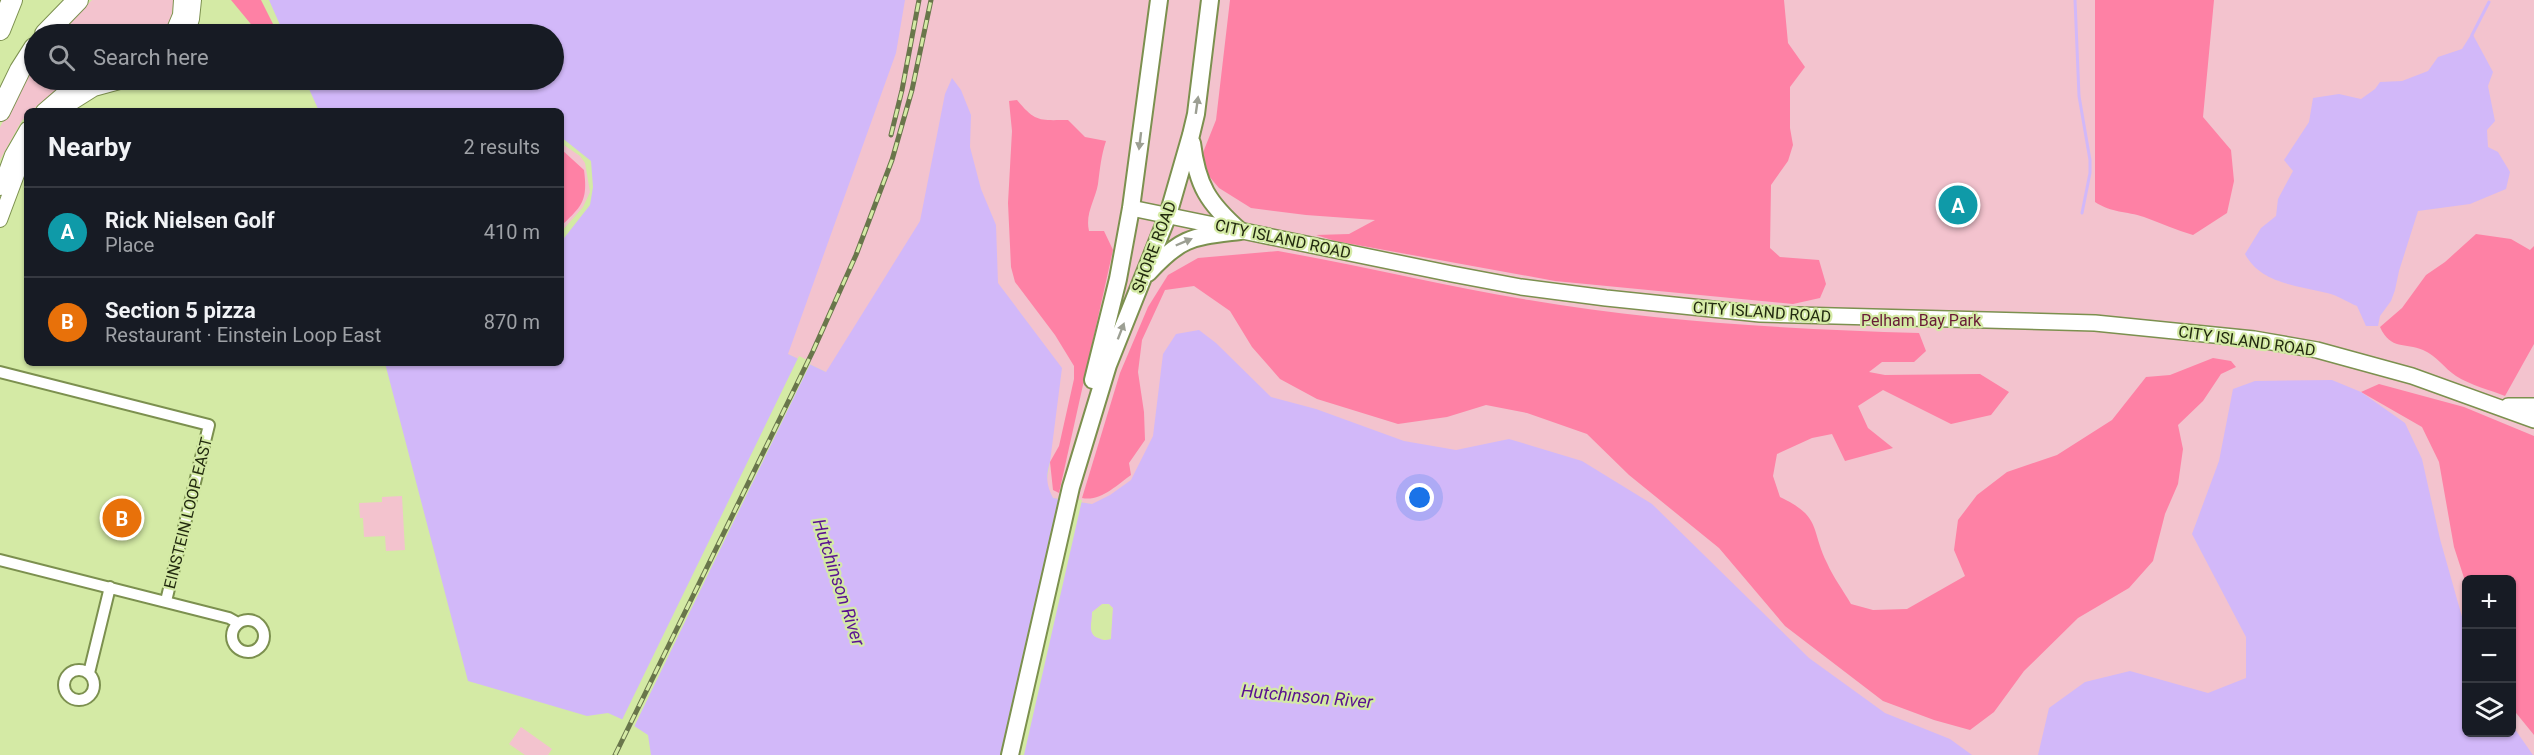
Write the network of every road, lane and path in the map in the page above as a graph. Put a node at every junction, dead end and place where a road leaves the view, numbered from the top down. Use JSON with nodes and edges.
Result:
{"nodes":[{"id":1,"x":12,"y":0,"type":"edge"},
{"id":2,"x":78,"y":0,"type":"edge"},
{"id":3,"x":181,"y":0,"type":"edge"},
{"id":4,"x":194,"y":0,"type":"edge"},
{"id":5,"x":1159,"y":0,"type":"edge"},
{"id":6,"x":1210,"y":0,"type":"edge"},
{"id":7,"x":55,"y":24,"type":"edge"},
{"id":8,"x":176,"y":24,"type":"edge"},
{"id":9,"x":190,"y":24,"type":"edge"},
{"id":10,"x":0,"y":30,"type":"edge"},
{"id":11,"x":24,"y":64,"type":"edge"},
{"id":12,"x":69,"y":90,"type":"edge"},
{"id":13,"x":92,"y":90,"type":"edge"},
{"id":14,"x":46,"y":108,"type":"edge"},
{"id":15,"x":64,"y":108,"type":"edge"},
{"id":16,"x":0,"y":111,"type":"edge"},
{"id":17,"x":24,"y":134,"type":"edge"},
{"id":18,"x":1191,"y":135,"type":"junction"},
{"id":19,"x":24,"y":156,"type":"edge"},
{"id":20,"x":0,"y":188,"type":"edge"},
{"id":21,"x":1131,"y":208,"type":"junction"},
{"id":22,"x":1168,"y":215,"type":"junction"},
{"id":23,"x":0,"y":220,"type":"edge"},
{"id":24,"x":1240,"y":231,"type":"junction"},
{"id":25,"x":1142,"y":280,"type":"junction"},
{"id":26,"x":0,"y":372,"type":"edge"},
{"id":27,"x":2534,"y":405,"type":"edge"},
{"id":28,"x":2499,"y":406,"type":"junction"},
{"id":29,"x":2534,"y":420,"type":"edge"},
{"id":30,"x":1071,"y":487,"type":"junction"},
{"id":31,"x":0,"y":560,"type":"edge"},
{"id":32,"x":110,"y":587,"type":"junction"},
{"id":33,"x":166,"y":601,"type":"junction"},
{"id":34,"x":238,"y":623,"type":"dead end"},
{"id":35,"x":89,"y":673,"type":"dead end"},
{"id":36,"x":1010,"y":755,"type":"edge"}],
"edges":[{"from":1,"to":10,"type":"highway"},
{"from":2,"to":7,"type":"highway"},
{"from":3,"to":8,"type":"street"},
{"from":4,"to":9,"type":"street"},
{"from":5,"to":21,"type":"main road","name":"SHORE ROAD","one_way":true},
{"from":18,"to":6,"type":"main road","name":"SHORE ROAD","one_way":true},
{"from":11,"to":16,"type":"highway"},
{"from":12,"to":14,"type":"street"},
{"from":13,"to":15,"type":"street"},
{"from":17,"to":20,"type":"street"},
{"from":18,"to":22,"type":"main road","name":"SHORE ROAD"},
{"from":18,"to":24,"type":"main road"},
{"from":19,"to":23,"type":"street"},
{"from":21,"to":22,"type":"main road","name":"CITY ISLAND ROAD"},
{"from":21,"to":30,"type":"main road","name":"SHORE ROAD"},
{"from":22,"to":24,"type":"main road","name":"CITY ISLAND ROAD"},
{"from":22,"to":25,"type":"main road","name":"SHORE ROAD"},
{"from":25,"to":24,"type":"main road","one_way":true},
{"from":24,"to":28,"type":"main road","name":"CITY ISLAND ROAD"},
{"from":30,"to":25,"type":"main road","name":"SHORE ROAD","one_way":true},
{"from":26,"to":33,"type":"street","name":"EINSTEIN LOOP EAST"},
{"from":27,"to":28,"type":"main road"},
{"from":28,"to":29,"type":"main road","name":"CITY ISLAND ROAD"},
{"from":30,"to":36,"type":"main road","name":"SHORE ROAD"},
{"from":31,"to":32,"type":"street"},
{"from":32,"to":33,"type":"street"},
{"from":32,"to":35,"type":"street"},
{"from":33,"to":34,"type":"street"}]}
